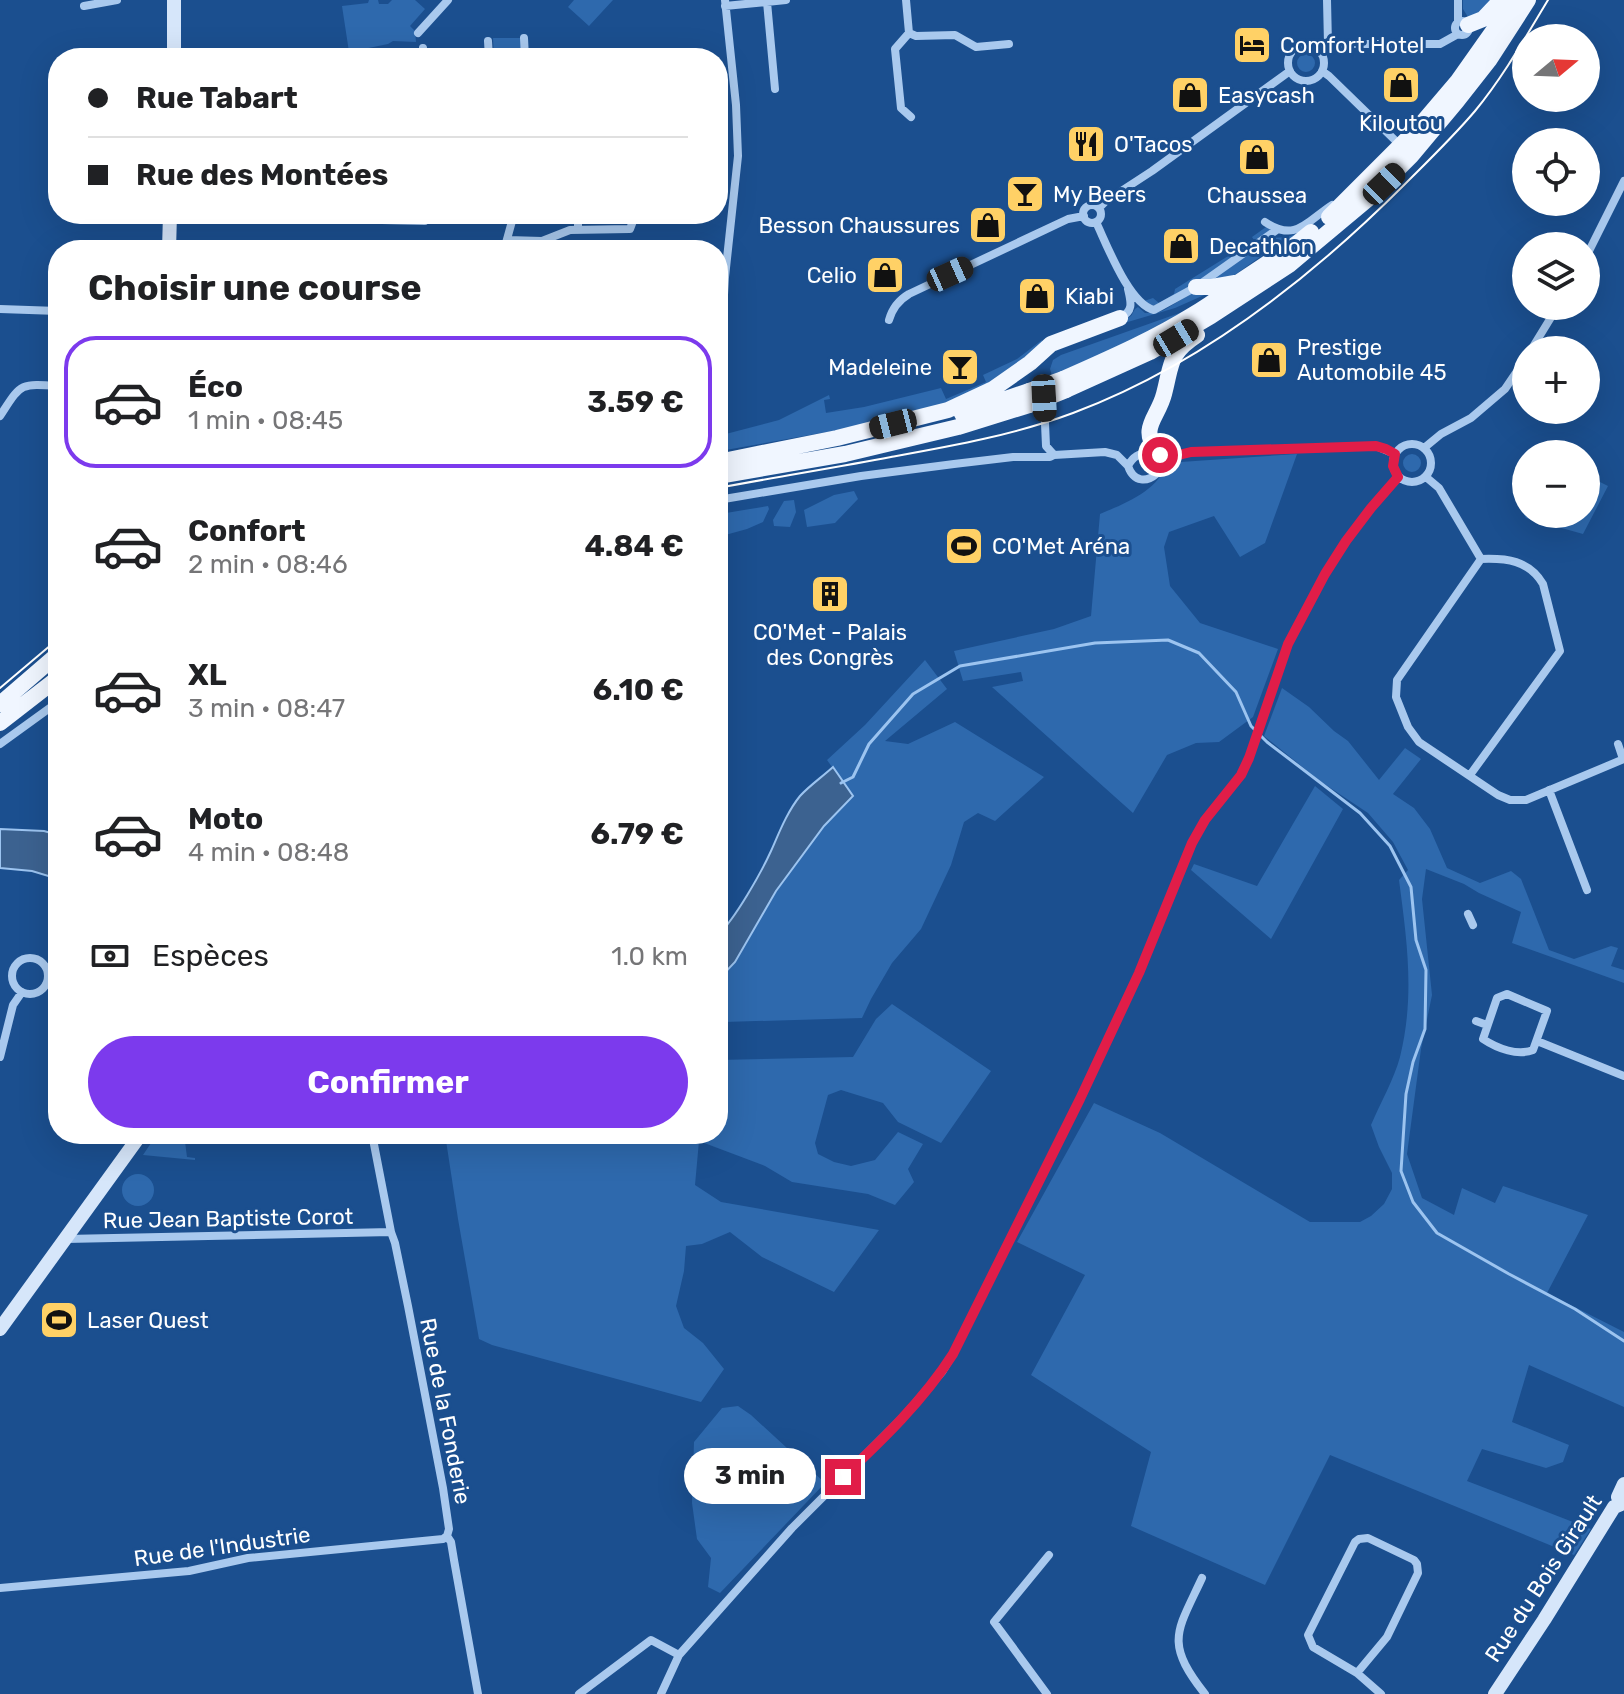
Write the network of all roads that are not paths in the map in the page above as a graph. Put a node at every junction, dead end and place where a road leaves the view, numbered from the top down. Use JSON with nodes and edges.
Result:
{"nodes":[{"id":1,"x":117,"y":0,"type":"edge"},
{"id":2,"x":174,"y":0,"type":"edge"},
{"id":3,"x":448,"y":0,"type":"edge"},
{"id":4,"x":786,"y":0,"type":"edge"},
{"id":5,"x":906,"y":0,"type":"edge"},
{"id":6,"x":1327,"y":0,"type":"edge"},
{"id":7,"x":1458,"y":0,"type":"edge"},
{"id":8,"x":1501,"y":0,"type":"edge"},
{"id":9,"x":1515,"y":0,"type":"edge"},
{"id":10,"x":1528,"y":0,"type":"edge"},
{"id":11,"x":767,"y":2,"type":"junction"},
{"id":12,"x":725,"y":3,"type":"edge"},
{"id":13,"x":84,"y":6,"type":"dead end"},
{"id":14,"x":1461,"y":27,"type":"junction"},
{"id":15,"x":418,"y":33,"type":"dead end"},
{"id":16,"x":909,"y":33,"type":"junction"},
{"id":17,"x":524,"y":38,"type":"dead end"},
{"id":18,"x":488,"y":41,"type":"dead end"},
{"id":19,"x":1009,"y":44,"type":"dead end"},
{"id":20,"x":1328,"y":44,"type":"junction"},
{"id":21,"x":174,"y":48,"type":"edge"},
{"id":22,"x":488,"y":48,"type":"edge"},
{"id":23,"x":524,"y":48,"type":"edge"},
{"id":24,"x":1320,"y":51,"type":"junction"},
{"id":25,"x":1290,"y":71,"type":"junction"},
{"id":26,"x":1322,"y":71,"type":"junction"},
{"id":27,"x":775,"y":89,"type":"dead end"},
{"id":28,"x":911,"y":117,"type":"dead end"},
{"id":29,"x":1406,"y":151,"type":"junction"},
{"id":30,"x":1624,"y":181,"type":"edge"},
{"id":31,"x":1360,"y":188,"type":"junction"},
{"id":32,"x":1099,"y":208,"type":"junction"},
{"id":33,"x":1084,"y":216,"type":"junction"},
{"id":34,"x":1096,"y":222,"type":"junction"},
{"id":35,"x":1265,"y":222,"type":"dead end"},
{"id":36,"x":511,"y":224,"type":"edge"},
{"id":37,"x":578,"y":224,"type":"edge"},
{"id":38,"x":632,"y":224,"type":"edge"},
{"id":39,"x":1278,"y":229,"type":"junction"},
{"id":40,"x":578,"y":230,"type":"junction"},
{"id":41,"x":1598,"y":232,"type":"edge"},
{"id":42,"x":507,"y":240,"type":"edge"},
{"id":43,"x":545,"y":240,"type":"edge"},
{"id":44,"x":1311,"y":246,"type":"junction"},
{"id":45,"x":728,"y":249,"type":"edge"},
{"id":46,"x":1240,"y":281,"type":"junction"},
{"id":47,"x":1196,"y":287,"type":"junction"},
{"id":48,"x":1128,"y":288,"type":"junction"},
{"id":49,"x":0,"y":309,"type":"edge"},
{"id":50,"x":48,"y":311,"type":"edge"},
{"id":51,"x":1120,"y":318,"type":"joint"},
{"id":52,"x":889,"y":320,"type":"dead end"},
{"id":53,"x":1043,"y":378,"type":"dead end"},
{"id":54,"x":1512,"y":379,"type":"edge"},
{"id":55,"x":48,"y":385,"type":"edge"},
{"id":56,"x":1065,"y":385,"type":"junction"},
{"id":57,"x":0,"y":416,"type":"edge"},
{"id":58,"x":1424,"y":448,"type":"junction"},
{"id":59,"x":1395,"y":454,"type":"junction"},
{"id":60,"x":1054,"y":455,"type":"junction"},
{"id":61,"x":1159,"y":456,"type":"junction"},
{"id":62,"x":728,"y":464,"type":"edge"},
{"id":63,"x":728,"y":464,"type":"edge"},
{"id":64,"x":1128,"y":466,"type":"junction"},
{"id":65,"x":1398,"y":477,"type":"junction"},
{"id":66,"x":1426,"y":477,"type":"junction"},
{"id":67,"x":728,"y":498,"type":"edge"},
{"id":68,"x":1481,"y":559,"type":"junction"},
{"id":69,"x":48,"y":663,"type":"edge"},
{"id":70,"x":48,"y":684,"type":"edge"},
{"id":71,"x":0,"y":704,"type":"edge"},
{"id":72,"x":48,"y":709,"type":"edge"},
{"id":73,"x":0,"y":723,"type":"edge"},
{"id":74,"x":0,"y":744,"type":"edge"},
{"id":75,"x":1618,"y":744,"type":"dead end"},
{"id":76,"x":1623,"y":759,"type":"edge"},
{"id":77,"x":1470,"y":775,"type":"junction"},
{"id":78,"x":1549,"y":790,"type":"junction"},
{"id":79,"x":1587,"y":890,"type":"dead end"},
{"id":80,"x":1468,"y":914,"type":"dead end"},
{"id":81,"x":1473,"y":925,"type":"dead end"},
{"id":82,"x":45,"y":965,"type":"junction"},
{"id":83,"x":48,"y":965,"type":"edge"},
{"id":84,"x":22,"y":992,"type":"junction"},
{"id":85,"x":1476,"y":1021,"type":"dead end"},
{"id":86,"x":1487,"y":1025,"type":"junction"},
{"id":87,"x":1537,"y":1041,"type":"junction"},
{"id":88,"x":0,"y":1057,"type":"edge"},
{"id":89,"x":1624,"y":1076,"type":"edge"},
{"id":90,"x":134,"y":1144,"type":"edge"},
{"id":91,"x":374,"y":1144,"type":"edge"},
{"id":92,"x":391,"y":1232,"type":"junction"},
{"id":93,"x":66,"y":1239,"type":"junction"},
{"id":94,"x":0,"y":1329,"type":"edge"},
{"id":95,"x":1624,"y":1484,"type":"edge"},
{"id":96,"x":1622,"y":1504,"type":"edge"},
{"id":97,"x":447,"y":1536,"type":"junction"},
{"id":98,"x":1049,"y":1555,"type":"dead end"},
{"id":99,"x":1202,"y":1578,"type":"dead end"},
{"id":100,"x":0,"y":1588,"type":"edge"},
{"id":101,"x":679,"y":1655,"type":"junction"},
{"id":102,"x":1357,"y":1673,"type":"junction"},
{"id":103,"x":478,"y":1694,"type":"edge"},
{"id":104,"x":579,"y":1694,"type":"edge"},
{"id":105,"x":661,"y":1694,"type":"edge"},
{"id":106,"x":1047,"y":1694,"type":"edge"},
{"id":107,"x":1205,"y":1694,"type":"edge"},
{"id":108,"x":1381,"y":1694,"type":"edge"},
{"id":109,"x":1495,"y":1694,"type":"edge"}],
"edges":[{"from":1,"to":13,"type":"street"},
{"from":2,"to":21,"type":"street"},
{"from":3,"to":15,"type":"street"},
{"from":4,"to":11,"type":"street"},
{"from":5,"to":16,"type":"street"},
{"from":6,"to":20,"type":"street"},
{"from":7,"to":14,"type":"street"},
{"from":8,"to":14,"type":"main road"},
{"from":9,"to":29,"type":"main road"},
{"from":10,"to":29,"type":"main road"},
{"from":11,"to":12,"type":"street"},
{"from":11,"to":27,"type":"street"},
{"from":12,"to":45,"type":"street"},
{"from":14,"to":20,"type":"street"},
{"from":16,"to":19,"type":"street"},
{"from":16,"to":28,"type":"street"},
{"from":17,"to":23,"type":"street"},
{"from":18,"to":22,"type":"street"},
{"from":20,"to":24,"type":"street"},
{"from":24,"to":25,"type":"street"},
{"from":24,"to":26,"type":"street"},
{"from":25,"to":26,"type":"street"},
{"from":25,"to":32,"type":"street"},
{"from":26,"to":29,"type":"street"},
{"from":29,"to":31,"type":"main road"},
{"from":29,"to":44,"type":"main road"},
{"from":30,"to":41,"type":"street"},
{"from":31,"to":39,"type":"street"},
{"from":31,"to":46,"type":"main road"},
{"from":32,"to":33,"type":"street"},
{"from":32,"to":34,"type":"street"},
{"from":33,"to":34,"type":"street"},
{"from":33,"to":52,"type":"street"},
{"from":34,"to":48,"type":"street"},
{"from":35,"to":39,"type":"street"},
{"from":36,"to":42,"type":"street"},
{"from":37,"to":40,"type":"street"},
{"from":38,"to":40,"type":"street"},
{"from":39,"to":47,"type":"street"},
{"from":40,"to":43,"type":"street"},
{"from":44,"to":56,"type":"main road"},
{"from":44,"to":61,"type":"main road"},
{"from":46,"to":47,"type":"main road"},
{"from":46,"to":56,"type":"main road"},
{"from":47,"to":48,"type":"street"},
{"from":48,"to":51,"type":"street"},
{"from":49,"to":50,"type":"street"},
{"from":51,"to":63,"type":"main road"},
{"from":53,"to":60,"type":"street"},
{"from":54,"to":58,"type":"street"},
{"from":55,"to":57,"type":"street"},
{"from":56,"to":62,"type":"main road","bridge":true},
{"from":58,"to":59,"type":"street"},
{"from":58,"to":66,"type":"street"},
{"from":59,"to":61,"type":"street"},
{"from":59,"to":65,"type":"street"},
{"from":60,"to":64,"type":"street"},
{"from":60,"to":67,"type":"street"},
{"from":61,"to":64,"type":"street"},
{"from":61,"to":64,"type":"street"},
{"from":65,"to":66,"type":"street"},
{"from":65,"to":101,"type":"street"},
{"from":66,"to":68,"type":"street"},
{"from":68,"to":77,"type":"street"},
{"from":68,"to":77,"type":"street"},
{"from":69,"to":71,"type":"main road"},
{"from":70,"to":73,"type":"main road"},
{"from":72,"to":74,"type":"street"},
{"from":75,"to":76,"type":"street"},
{"from":76,"to":78,"type":"street"},
{"from":77,"to":78,"type":"street"},
{"from":78,"to":79,"type":"street"},
{"from":80,"to":81,"type":"street"},
{"from":82,"to":83,"type":"street"},
{"from":82,"to":84,"type":"street"},
{"from":82,"to":84,"type":"street"},
{"from":84,"to":88,"type":"street"},
{"from":85,"to":86,"type":"street"},
{"from":86,"to":87,"type":"street"},
{"from":86,"to":87,"type":"street"},
{"from":87,"to":89,"type":"street"},
{"from":90,"to":93,"type":"street"},
{"from":91,"to":92,"type":"street","name":"Rue de la Fonderie"},
{"from":92,"to":93,"type":"street","name":"Rue Jean Baptiste Corot"},
{"from":92,"to":97,"type":"street","name":"Rue de la Fonderie"},
{"from":93,"to":94,"type":"street"},
{"from":95,"to":96,"type":"street","name":"Rue du Bois Girault"},
{"from":96,"to":109,"type":"street","name":"Rue du Bois Girault"},
{"from":97,"to":100,"type":"street","name":"Rue de l'Industrie"},
{"from":97,"to":103,"type":"street","name":"Rue de la Fonderie"},
{"from":98,"to":106,"type":"street"},
{"from":99,"to":107,"type":"street"},
{"from":101,"to":104,"type":"street"},
{"from":101,"to":105,"type":"street"},
{"from":102,"to":102,"type":"street"},
{"from":102,"to":108,"type":"street"}]}
